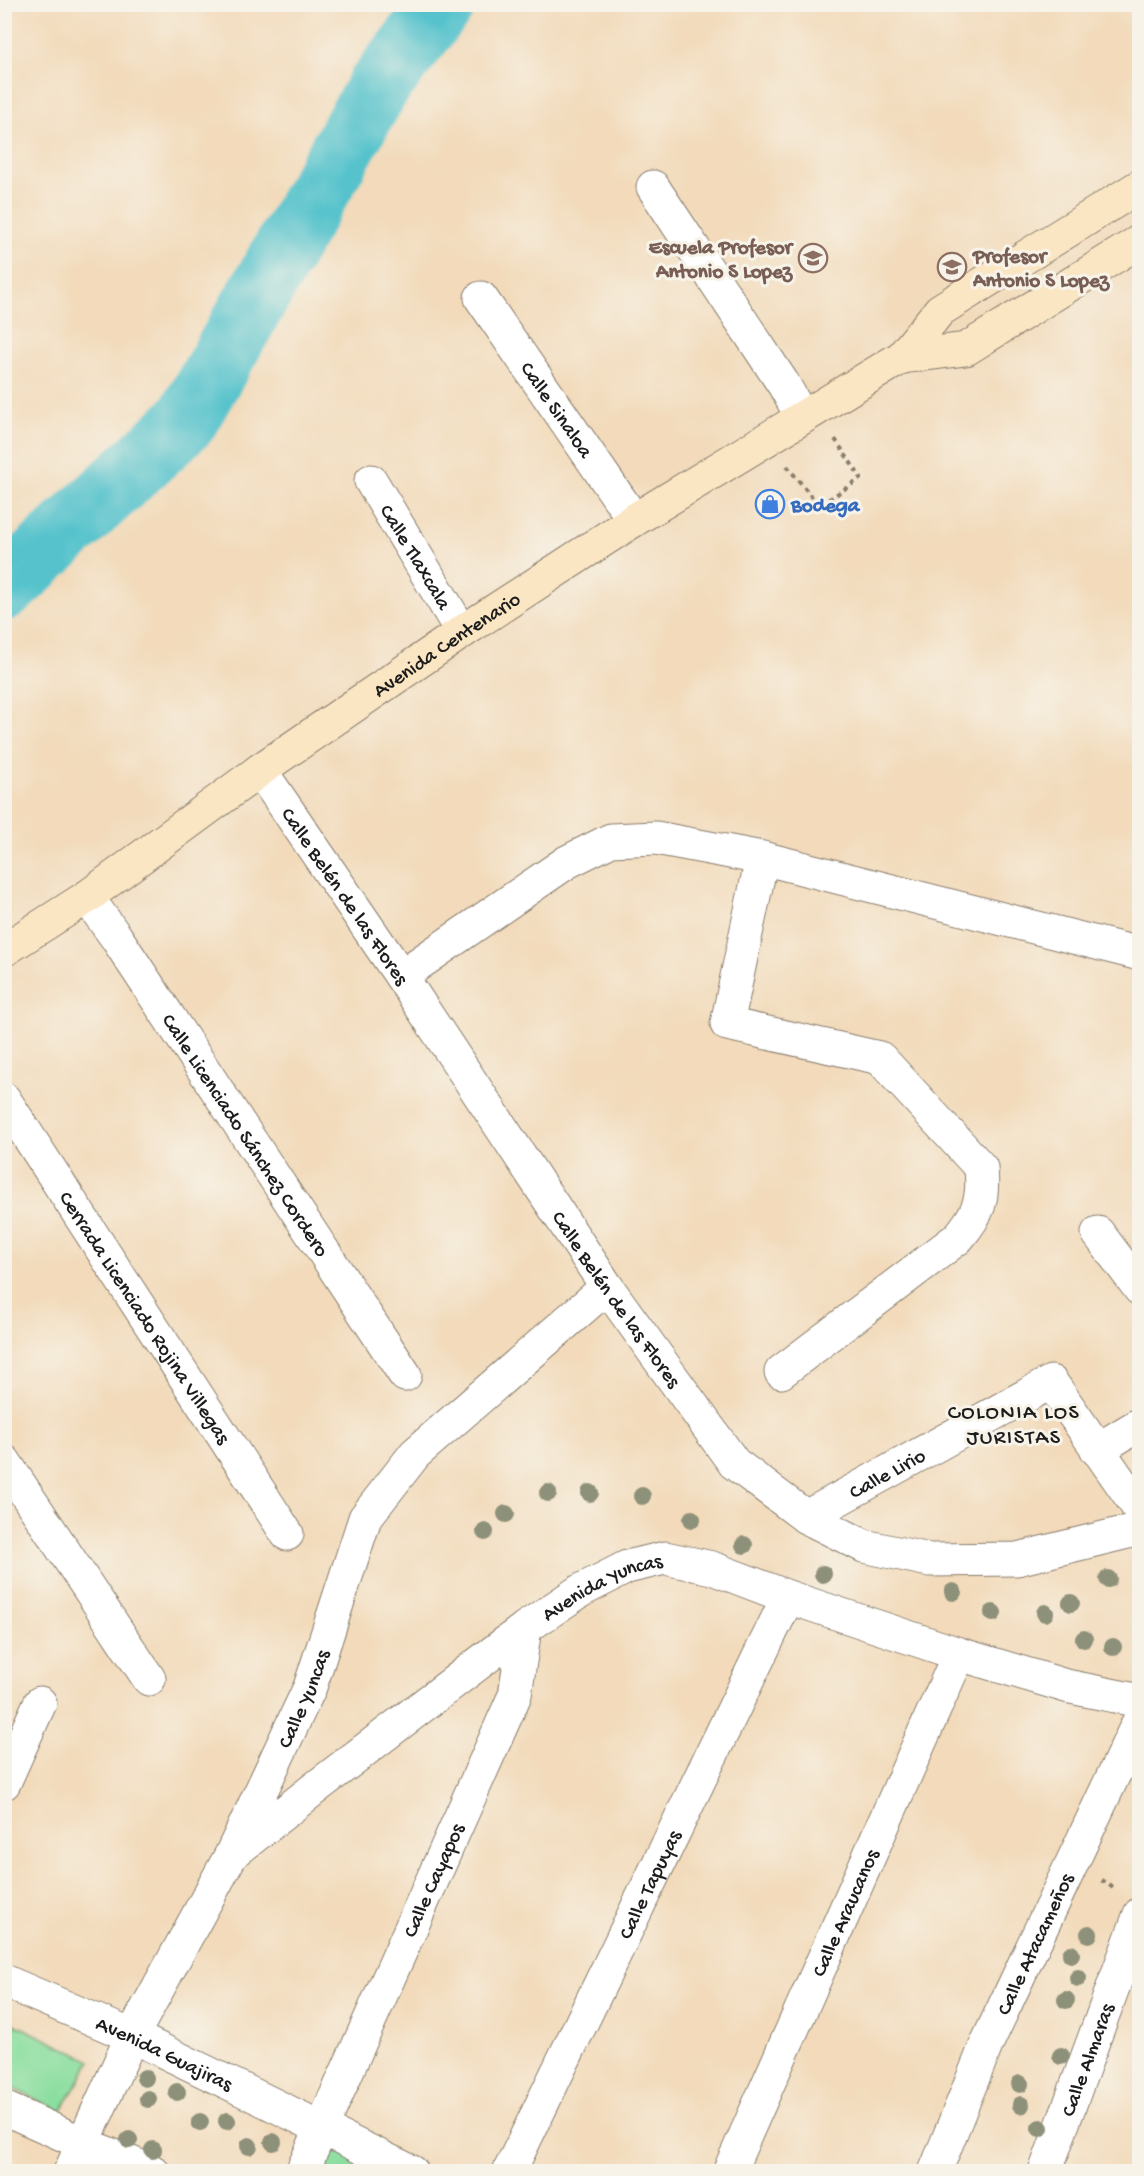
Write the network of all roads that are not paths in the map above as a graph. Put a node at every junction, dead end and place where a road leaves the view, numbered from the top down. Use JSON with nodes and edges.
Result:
{"nodes":[{"id":1,"x":1140,"y":186,"type":"edge"},
{"id":2,"x":653,"y":188,"type":"dead end"},
{"id":3,"x":1140,"y":241,"type":"edge"},
{"id":4,"x":482,"y":298,"type":"dead end"},
{"id":5,"x":902,"y":357,"type":"junction"},
{"id":6,"x":816,"y":423,"type":"junction"},
{"id":7,"x":370,"y":481,"type":"dead end"},
{"id":8,"x":634,"y":520,"type":"junction"},
{"id":9,"x":462,"y":632,"type":"junction"},
{"id":10,"x":260,"y":770,"type":"junction"},
{"id":11,"x":762,"y":858,"type":"junction"},
{"id":12,"x":87,"y":897,"type":"junction"},
{"id":13,"x":4,"y":950,"type":"edge"},
{"id":14,"x":1140,"y":954,"type":"edge"},
{"id":15,"x":401,"y":976,"type":"junction"},
{"id":16,"x":4,"y":1099,"type":"edge"},
{"id":17,"x":1098,"y":1233,"type":"dead end"},
{"id":18,"x":608,"y":1287,"type":"junction"},
{"id":19,"x":1140,"y":1289,"type":"edge"},
{"id":20,"x":781,"y":1372,"type":"dead end"},
{"id":21,"x":405,"y":1375,"type":"dead end"},
{"id":22,"x":1140,"y":1425,"type":"edge"},
{"id":23,"x":1097,"y":1450,"type":"junction"},
{"id":24,"x":4,"y":1461,"type":"edge"},
{"id":25,"x":1140,"y":1510,"type":"edge"},
{"id":26,"x":806,"y":1517,"type":"junction"},
{"id":27,"x":1140,"y":1529,"type":"edge"},
{"id":28,"x":286,"y":1534,"type":"dead end"},
{"id":29,"x":788,"y":1597,"type":"junction"},
{"id":30,"x":525,"y":1629,"type":"junction"},
{"id":31,"x":959,"y":1654,"type":"junction"},
{"id":32,"x":149,"y":1679,"type":"dead end"},
{"id":33,"x":1140,"y":1701,"type":"edge"},
{"id":34,"x":40,"y":1703,"type":"dead end"},
{"id":35,"x":1140,"y":1719,"type":"edge"},
{"id":36,"x":4,"y":1783,"type":"edge"},
{"id":37,"x":231,"y":1855,"type":"junction"},
{"id":38,"x":1140,"y":1914,"type":"edge"},
{"id":39,"x":4,"y":1981,"type":"edge"},
{"id":40,"x":132,"y":2036,"type":"junction"},
{"id":41,"x":4,"y":2108,"type":"edge"},
{"id":42,"x":323,"y":2127,"type":"junction"},
{"id":43,"x":76,"y":2157,"type":"edge"},
{"id":44,"x":153,"y":2172,"type":"edge"},
{"id":45,"x":302,"y":2172,"type":"edge"},
{"id":46,"x":411,"y":2172,"type":"edge"},
{"id":47,"x":509,"y":2172,"type":"edge"},
{"id":48,"x":729,"y":2172,"type":"edge"},
{"id":49,"x":935,"y":2172,"type":"edge"},
{"id":50,"x":1045,"y":2172,"type":"edge"}],
"edges":[{"from":1,"to":5,"type":"main road","name":"Avenida Centenario"},
{"from":2,"to":6,"type":"street"},
{"from":3,"to":5,"type":"main road","name":"Avenida Centenario"},
{"from":4,"to":8,"type":"street","name":"Calle Sinaloa"},
{"from":5,"to":6,"type":"main road","name":"Avenida Centenario"},
{"from":6,"to":8,"type":"main road","name":"Avenida Centenario"},
{"from":7,"to":9,"type":"street","name":"Calle Tlaxcala"},
{"from":8,"to":9,"type":"main road","name":"Avenida Centenario"},
{"from":9,"to":10,"type":"main road","name":"Avenida Centenario"},
{"from":10,"to":12,"type":"main road","name":"Avenida Centenario"},
{"from":10,"to":15,"type":"street","name":"Calle Belén de las Flores"},
{"from":11,"to":14,"type":"street"},
{"from":11,"to":15,"type":"street"},
{"from":11,"to":20,"type":"street"},
{"from":12,"to":13,"type":"main road","name":"Avenida Centenario"},
{"from":12,"to":21,"type":"street","name":"Calle Licenciado Sánchez Cordero"},
{"from":15,"to":18,"type":"street","name":"Calle Belén de las Flores"},
{"from":16,"to":28,"type":"street","name":"Cerrada Licenciado Rojina Villegas"},
{"from":17,"to":19,"type":"street"},
{"from":18,"to":26,"type":"street","name":"Calle Belén de las Flores"},
{"from":18,"to":37,"type":"street","name":"Calle Yuncas"},
{"from":22,"to":23,"type":"street"},
{"from":23,"to":25,"type":"street","name":"Calle Lirio"},
{"from":23,"to":26,"type":"street","name":"Calle Lirio"},
{"from":24,"to":32,"type":"street"},
{"from":26,"to":27,"type":"street","name":"Calle Belén de las Flores"},
{"from":29,"to":30,"type":"street","name":"Avenida Yuncas"},
{"from":29,"to":31,"type":"street","name":"Avenida Yuncas"},
{"from":29,"to":47,"type":"street","name":"Calle Tapuyas"},
{"from":30,"to":37,"type":"street","name":"Avenida Yuncas"},
{"from":30,"to":42,"type":"street","name":"Calle Cayapos"},
{"from":31,"to":33,"type":"street","name":"Avenida Yuncas"},
{"from":31,"to":48,"type":"street","name":"Calle Araucanos"},
{"from":34,"to":36,"type":"street"},
{"from":35,"to":49,"type":"street","name":"Calle Atacameños"},
{"from":37,"to":40,"type":"street","name":"Calle Yuncas"},
{"from":38,"to":50,"type":"street","name":"Calle Almaras"},
{"from":39,"to":40,"type":"street","name":"Avenida Guajiras"},
{"from":40,"to":42,"type":"street","name":"Avenida Guajiras"},
{"from":40,"to":43,"type":"street","name":"Calle Yuncas"},
{"from":41,"to":43,"type":"street"},
{"from":42,"to":45,"type":"street"},
{"from":42,"to":46,"type":"street","name":"Avenida Guajiras"},
{"from":43,"to":44,"type":"street"}]}
